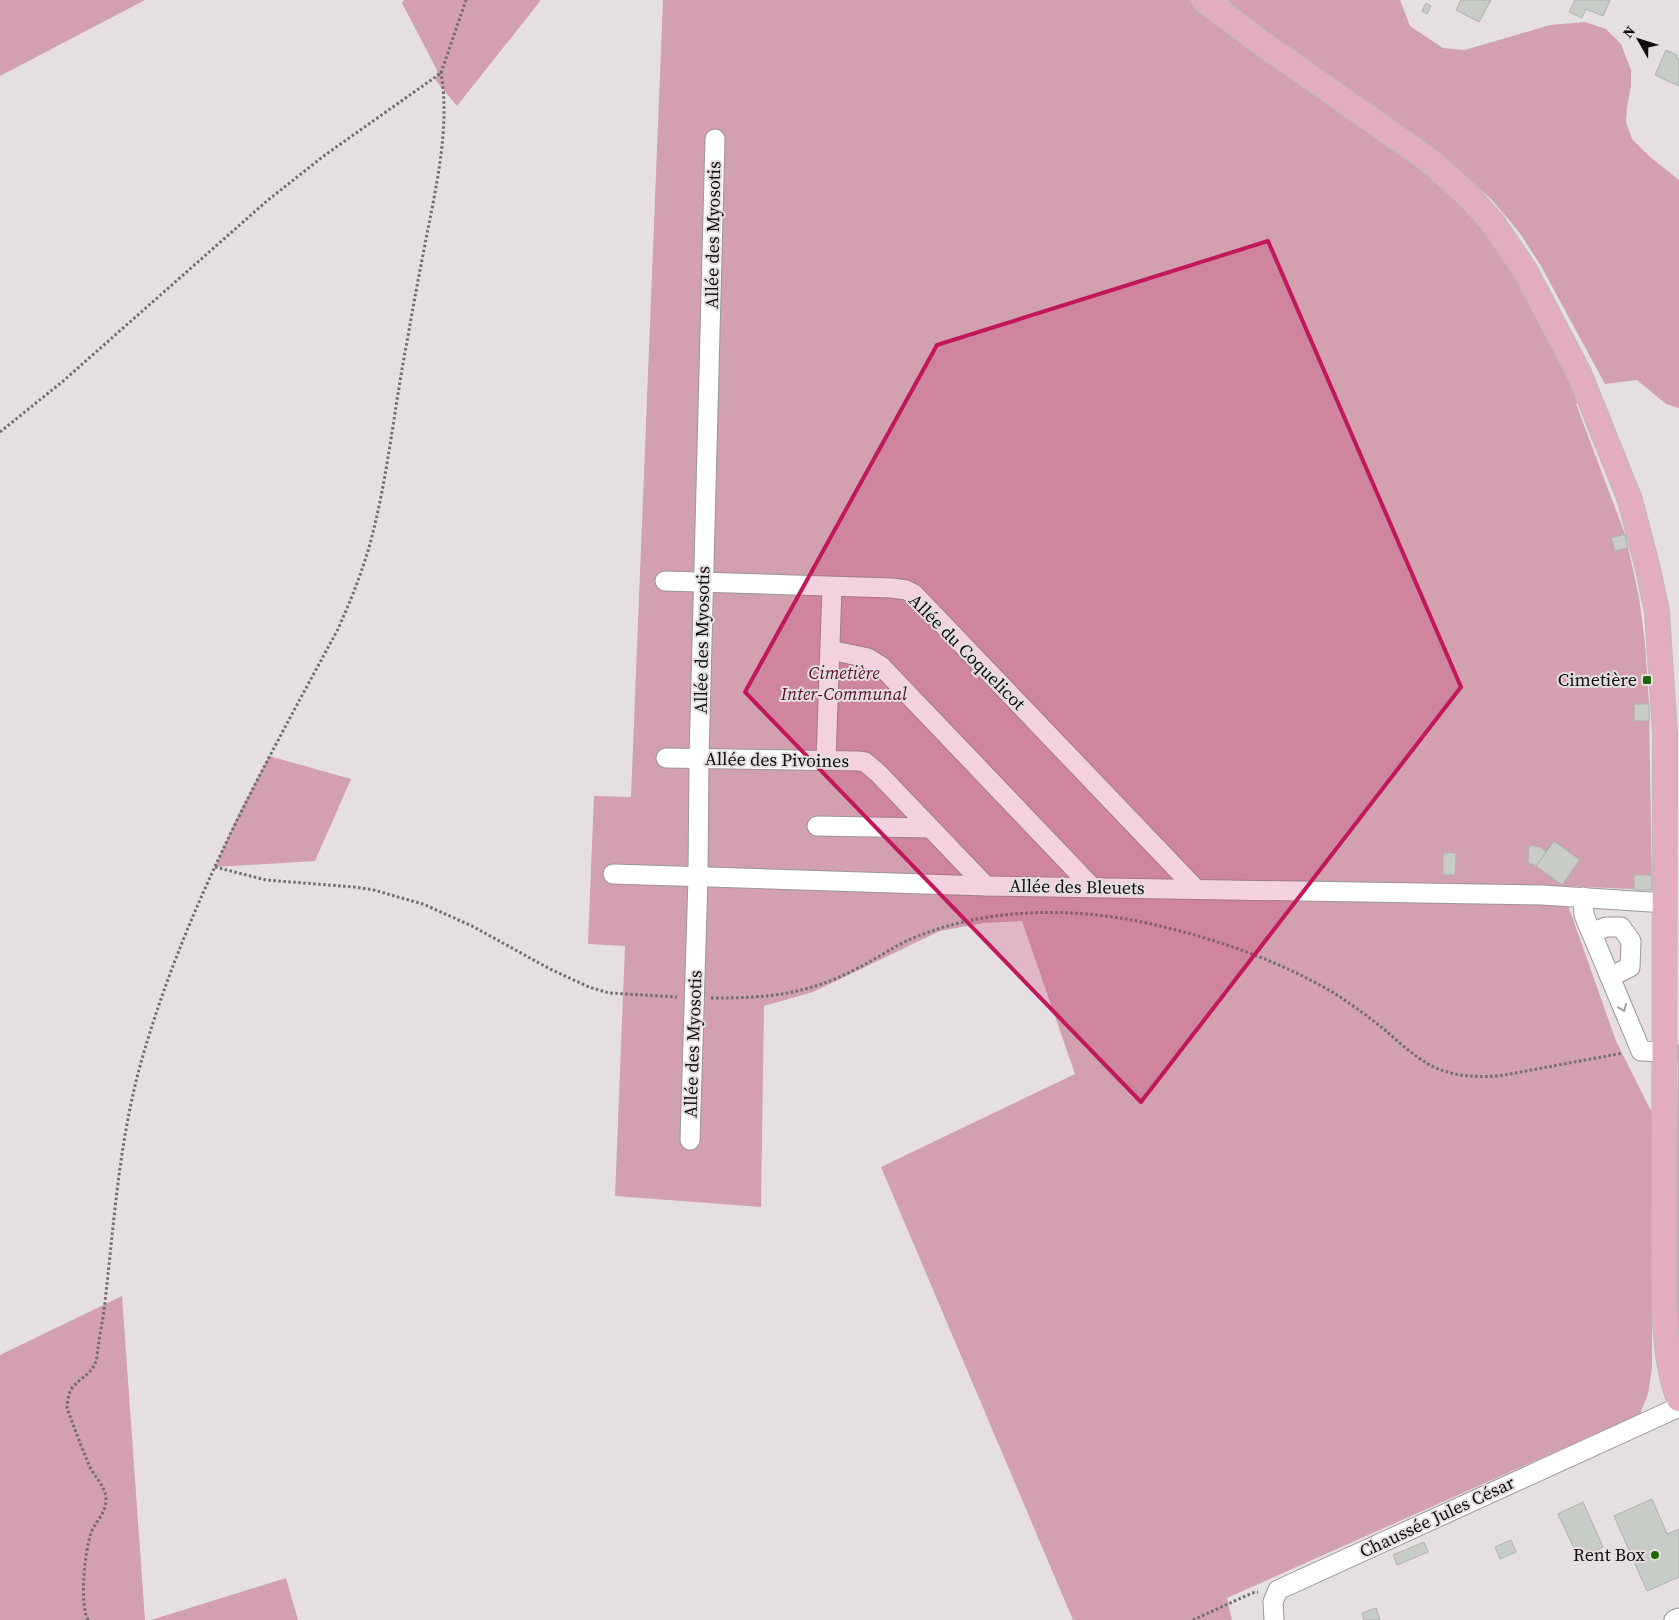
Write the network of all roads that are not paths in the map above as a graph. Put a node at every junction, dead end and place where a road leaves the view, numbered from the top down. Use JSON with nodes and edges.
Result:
{"nodes":[{"id":1,"x":1204,"y":0,"type":"edge"},
{"id":2,"x":715,"y":139,"type":"dead end"},
{"id":3,"x":665,"y":581,"type":"dead end"},
{"id":4,"x":704,"y":582,"type":"junction"},
{"id":5,"x":832,"y":588,"type":"junction"},
{"id":6,"x":830,"y":650,"type":"junction"},
{"id":7,"x":666,"y":758,"type":"dead end"},
{"id":8,"x":699,"y":759,"type":"junction"},
{"id":9,"x":826,"y":760,"type":"junction"},
{"id":10,"x":817,"y":826,"type":"dead end"},
{"id":11,"x":930,"y":828,"type":"junction"},
{"id":12,"x":613,"y":874,"type":"dead end"},
{"id":13,"x":698,"y":878,"type":"junction"},
{"id":14,"x":986,"y":886,"type":"junction"},
{"id":15,"x":1092,"y":887,"type":"junction"},
{"id":16,"x":1195,"y":888,"type":"junction"},
{"id":17,"x":1583,"y":897,"type":"junction"},
{"id":18,"x":1666,"y":903,"type":"junction"},
{"id":19,"x":1592,"y":933,"type":"junction"},
{"id":20,"x":1610,"y":977,"type":"junction"},
{"id":21,"x":1672,"y":1024,"type":"edge"},
{"id":22,"x":1666,"y":1052,"type":"junction"},
{"id":23,"x":690,"y":1140,"type":"dead end"},
{"id":24,"x":1679,"y":1399,"type":"edge"},
{"id":25,"x":1679,"y":1407,"type":"edge"},
{"id":26,"x":1679,"y":1618,"type":"edge"},
{"id":27,"x":1274,"y":1620,"type":"edge"},
{"id":28,"x":1674,"y":1620,"type":"edge"}],
"edges":[{"from":1,"to":18,"type":"main road"},
{"from":2,"to":4,"type":"lane","name":"Allée des Myosotis"},
{"from":3,"to":4,"type":"lane","name":"Allée du Coquelicot"},
{"from":4,"to":5,"type":"lane","name":"Allée du Coquelicot"},
{"from":4,"to":8,"type":"lane","name":"Allée des Myosotis"},
{"from":5,"to":6,"type":"lane"},
{"from":5,"to":16,"type":"lane","name":"Allée du Coquelicot"},
{"from":6,"to":9,"type":"lane"},
{"from":6,"to":15,"type":"lane"},
{"from":7,"to":8,"type":"lane","name":"Allée des Pivoines"},
{"from":8,"to":9,"type":"lane","name":"Allée des Pivoines"},
{"from":8,"to":13,"type":"lane","name":"Allée des Myosotis"},
{"from":9,"to":11,"type":"lane","name":"Allée des Pivoines"},
{"from":10,"to":11,"type":"lane"},
{"from":11,"to":14,"type":"lane","name":"Allée des Pivoines"},
{"from":12,"to":13,"type":"lane","name":"Allée des Bleuets"},
{"from":13,"to":14,"type":"lane","name":"Allée des Bleuets"},
{"from":13,"to":23,"type":"lane","name":"Allée des Myosotis"},
{"from":14,"to":15,"type":"lane","name":"Allée des Bleuets"},
{"from":15,"to":16,"type":"lane","name":"Allée des Bleuets"},
{"from":16,"to":17,"type":"lane","name":"Allée des Bleuets"},
{"from":17,"to":18,"type":"lane","name":"Allée des Bleuets"},
{"from":17,"to":19,"type":"lane"},
{"from":18,"to":21,"type":"main road"},
{"from":19,"to":20,"type":"lane"},
{"from":19,"to":20,"type":"lane"},
{"from":20,"to":22,"type":"lane","one_way":true},
{"from":21,"to":22,"type":"main road"},
{"from":22,"to":24,"type":"main road"},
{"from":25,"to":27,"type":"lane","name":"Chaussée Jules César"},
{"from":26,"to":28,"type":"lane"}]}
